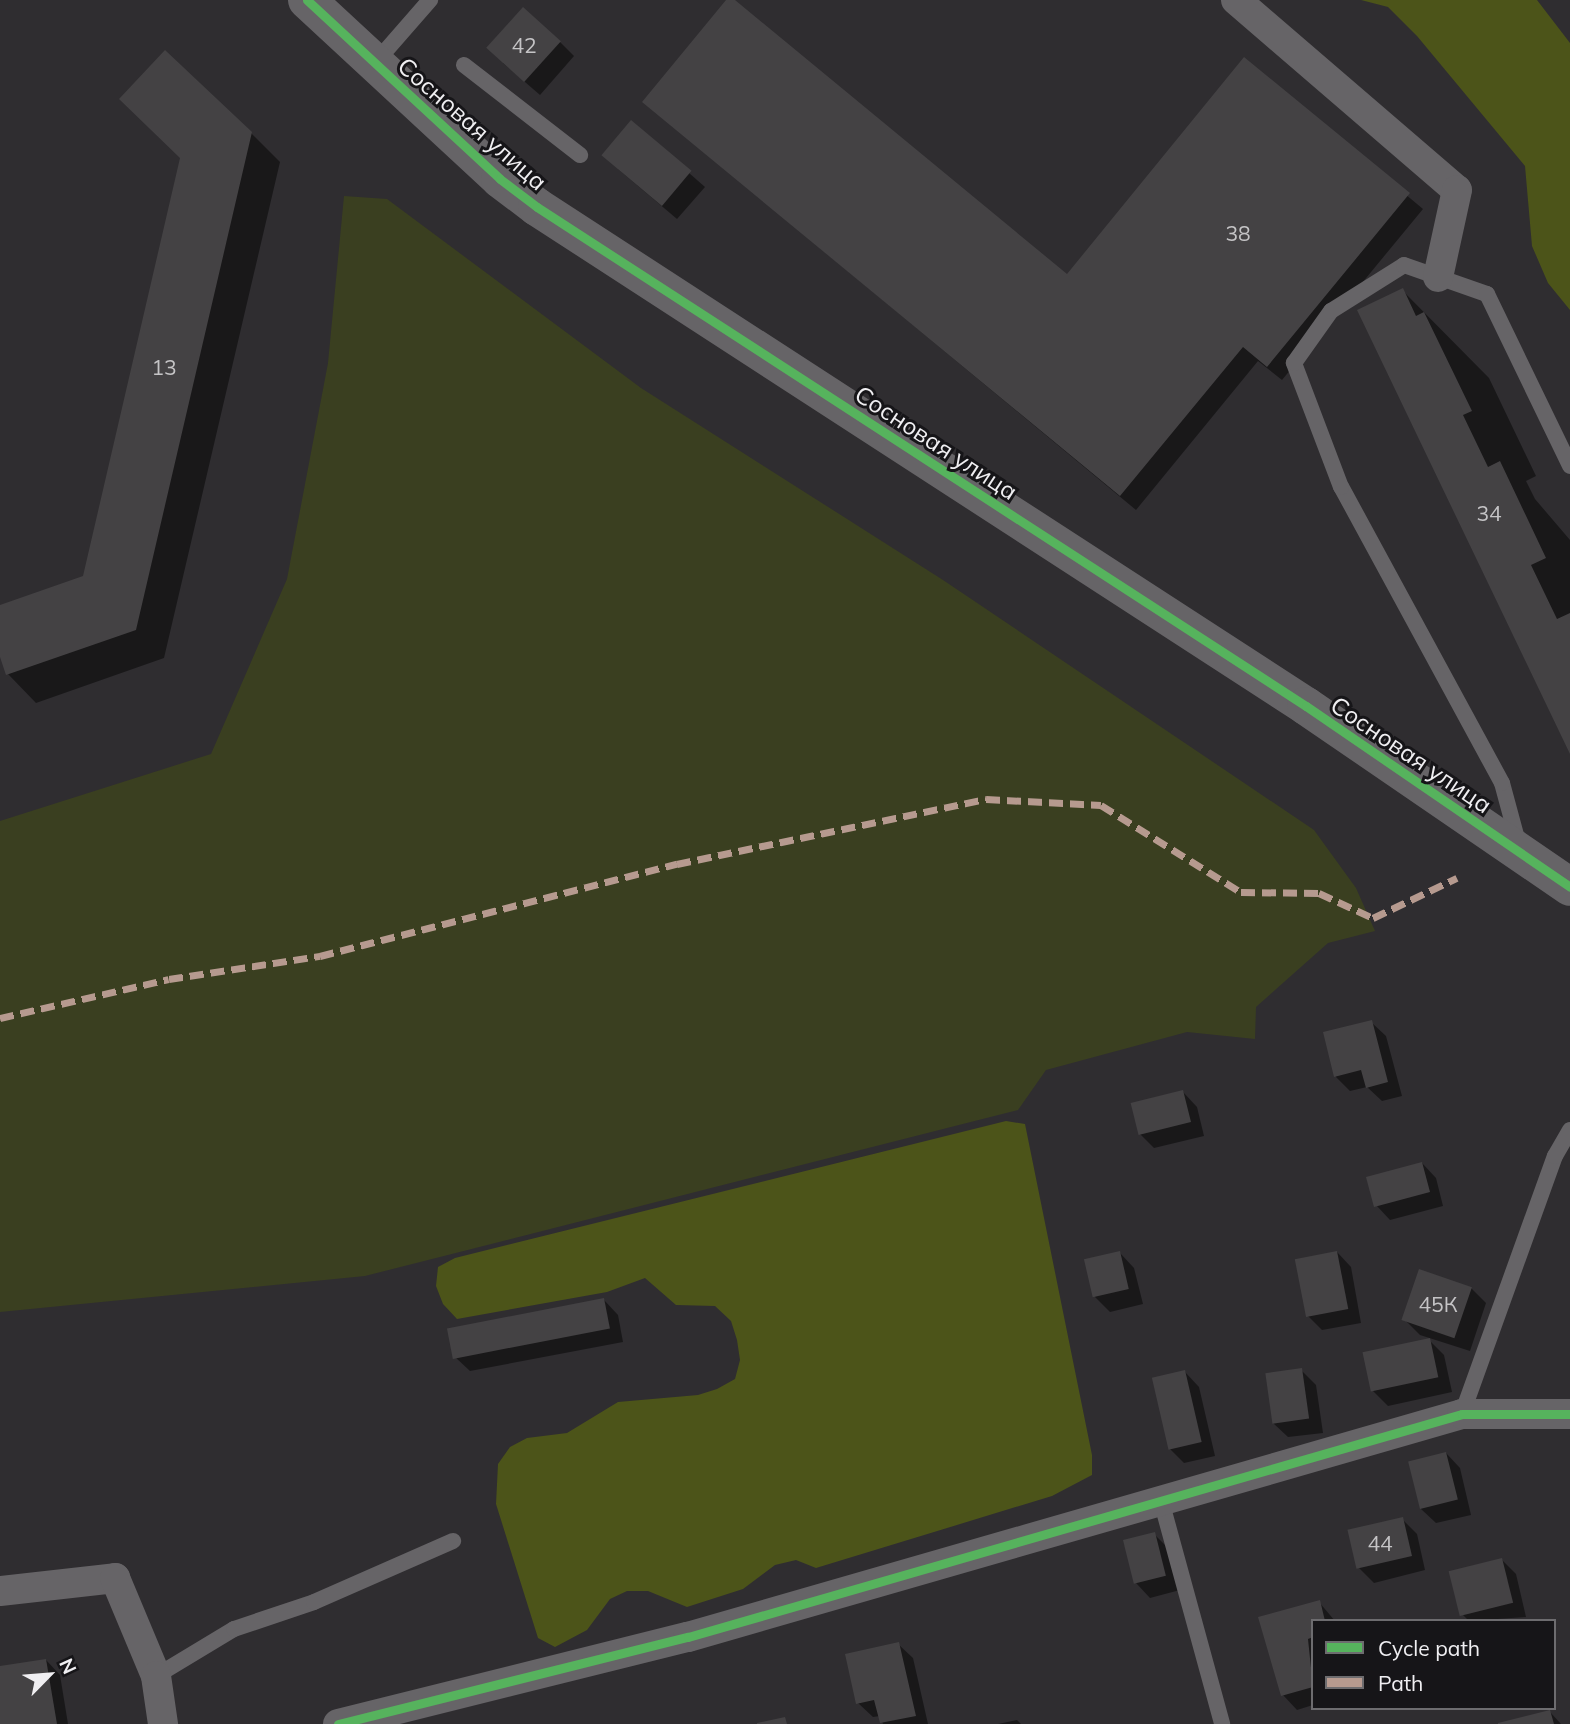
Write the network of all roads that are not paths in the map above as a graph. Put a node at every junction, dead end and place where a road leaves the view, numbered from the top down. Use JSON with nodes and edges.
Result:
{"nodes":[{"id":1,"x":307,"y":0,"type":"edge"},
{"id":2,"x":430,"y":0,"type":"edge"},
{"id":3,"x":1236,"y":0,"type":"edge"},
{"id":4,"x":373,"y":65,"type":"junction"},
{"id":5,"x":464,"y":65,"type":"dead end"},
{"id":6,"x":580,"y":155,"type":"dead end"},
{"id":7,"x":1438,"y":278,"type":"junction"},
{"id":8,"x":1570,"y":466,"type":"edge"},
{"id":9,"x":1520,"y":853,"type":"junction"},
{"id":10,"x":1570,"y":887,"type":"edge"},
{"id":11,"x":1570,"y":1129,"type":"edge"},
{"id":12,"x":1462,"y":1414,"type":"junction"},
{"id":13,"x":1570,"y":1414,"type":"edge"},
{"id":14,"x":1162,"y":1504,"type":"junction"},
{"id":15,"x":453,"y":1541,"type":"dead end"},
{"id":16,"x":0,"y":1591,"type":"edge"},
{"id":17,"x":156,"y":1676,"type":"junction"},
{"id":18,"x":163,"y":1724,"type":"edge"},
{"id":19,"x":338,"y":1724,"type":"edge"},
{"id":20,"x":1222,"y":1724,"type":"edge"}],
"edges":[{"from":1,"to":4,"type":"street","name":"Сосновая улица"},
{"from":2,"to":4,"type":"lane"},
{"from":3,"to":7,"type":"street"},
{"from":4,"to":9,"type":"street","name":"Сосновая улица"},
{"from":5,"to":6,"type":"lane"},
{"from":7,"to":8,"type":"lane"},
{"from":7,"to":9,"type":"lane"},
{"from":9,"to":10,"type":"street","name":"Сосновая улица"},
{"from":11,"to":12,"type":"lane"},
{"from":12,"to":13,"type":"street"},
{"from":12,"to":14,"type":"street"},
{"from":14,"to":19,"type":"street"},
{"from":14,"to":20,"type":"lane"},
{"from":15,"to":17,"type":"lane"},
{"from":16,"to":17,"type":"street"},
{"from":17,"to":18,"type":"street"}]}
